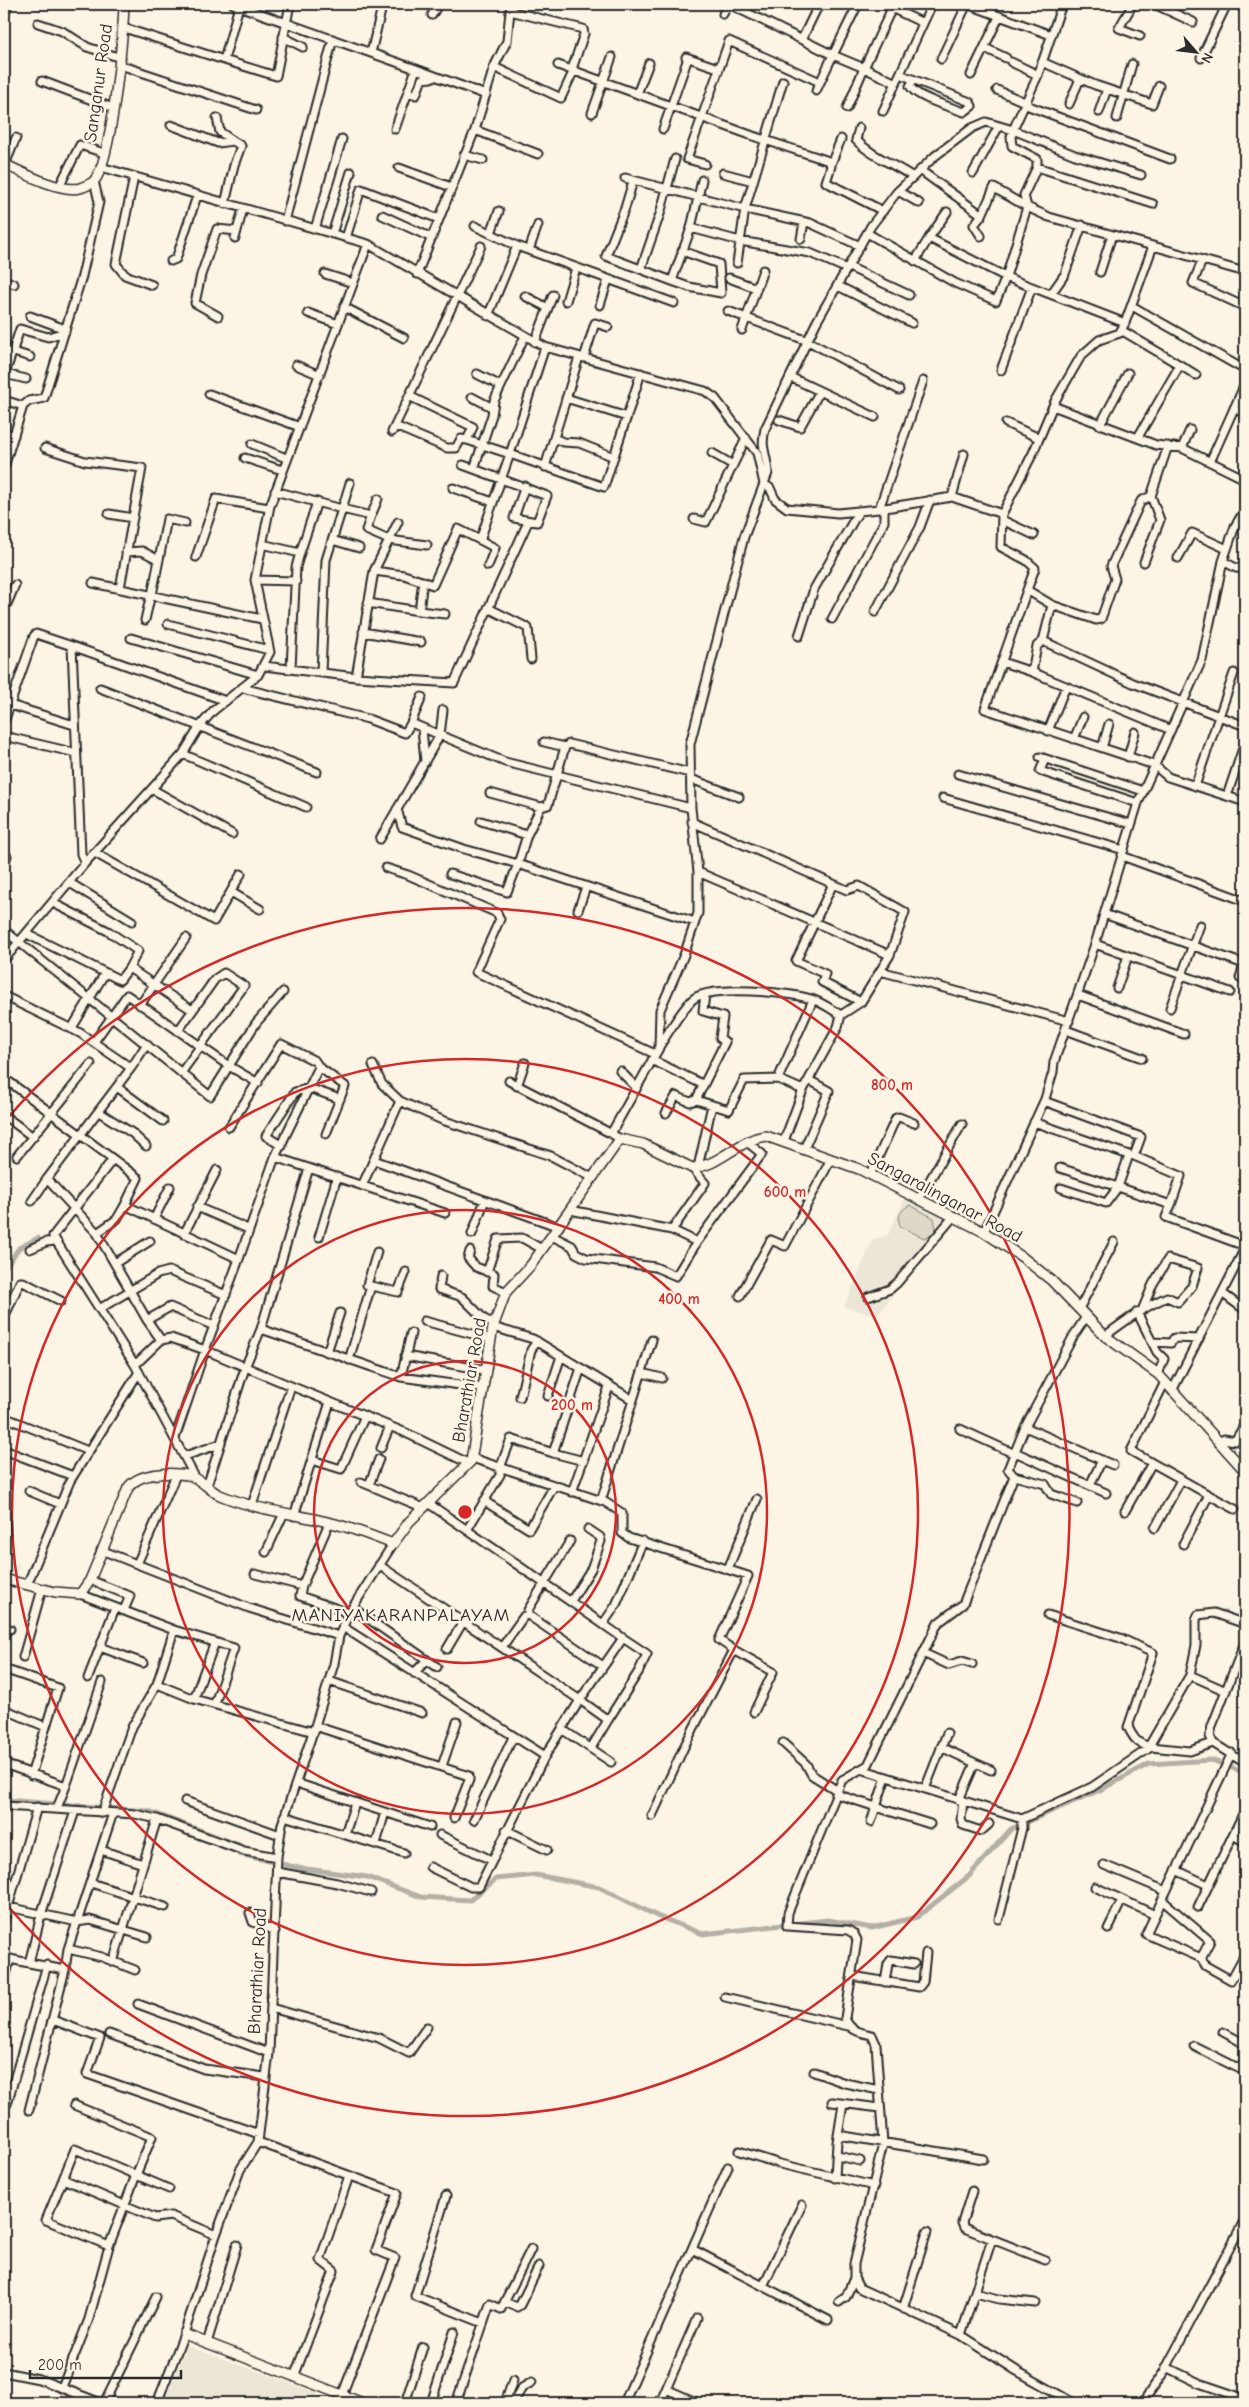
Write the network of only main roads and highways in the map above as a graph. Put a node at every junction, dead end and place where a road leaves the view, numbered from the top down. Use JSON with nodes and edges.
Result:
{"nodes":[{"id":1,"x":124,"y":4,"type":"edge"},
{"id":2,"x":4,"y":165,"type":"edge"},
{"id":3,"x":620,"y":1139,"type":"joint"},
{"id":4,"x":1245,"y":1471,"type":"edge"},
{"id":5,"x":4,"y":1579,"type":"edge"},
{"id":6,"x":184,"y":2334,"type":"road end"},
{"id":7,"x":340,"y":2399,"type":"edge"},
{"id":8,"x":363,"y":2403,"type":"edge"}],
"edges":[{"from":1,"to":2,"type":"main road","name":"Sanganur Road"},
{"from":3,"to":4,"type":"main road","name":"Sangaralinganar Road"},
{"from":3,"to":5,"type":"main road","name":"Bharathiar Road"},
{"from":6,"to":7,"type":"main road"},
{"from":7,"to":8,"type":"main road"}]}
